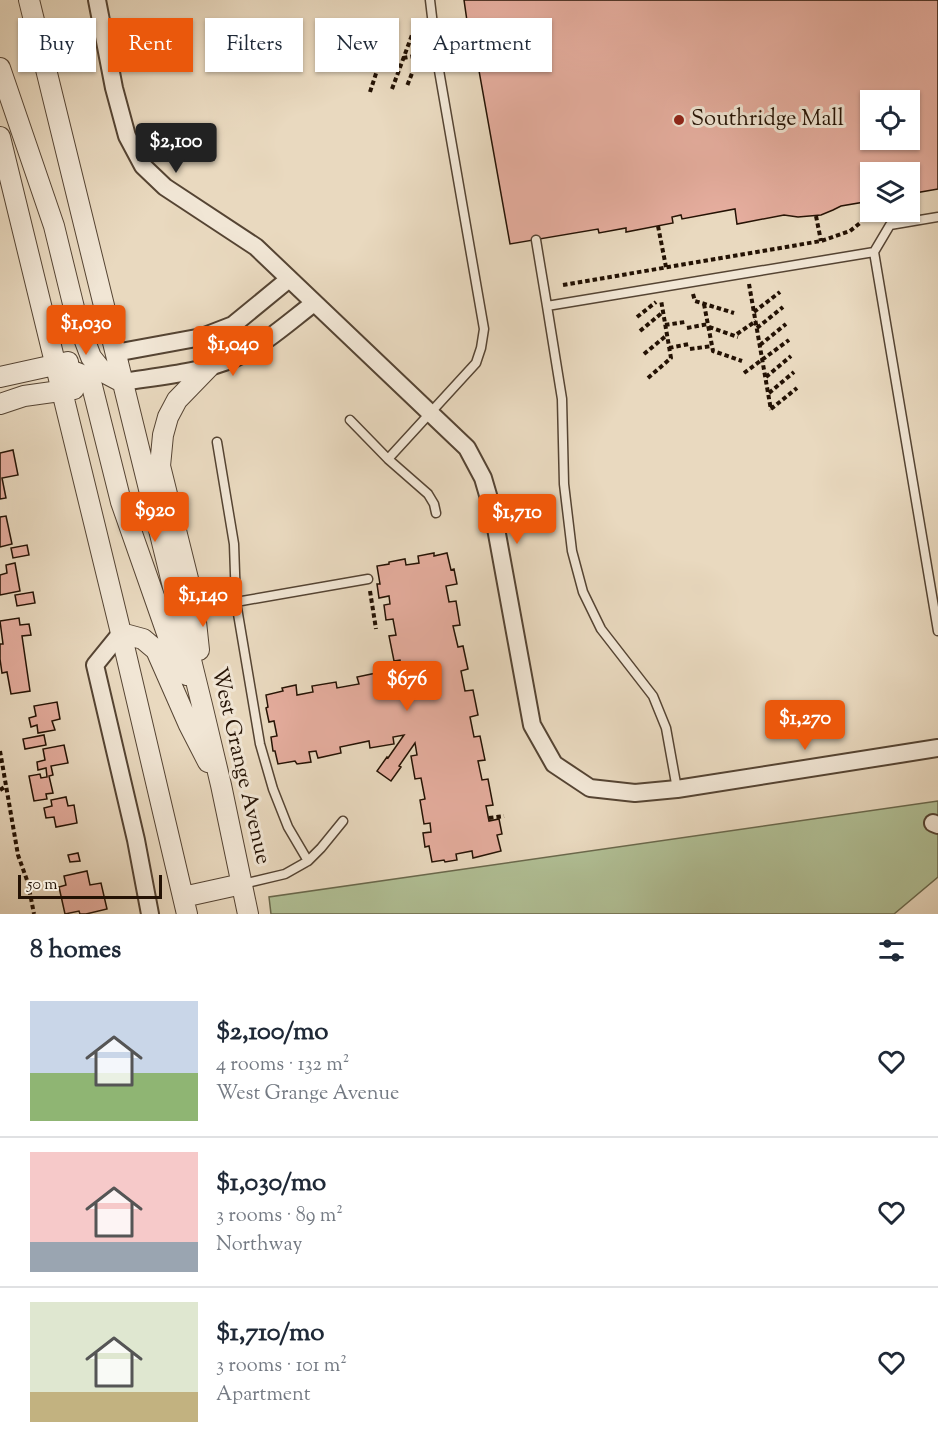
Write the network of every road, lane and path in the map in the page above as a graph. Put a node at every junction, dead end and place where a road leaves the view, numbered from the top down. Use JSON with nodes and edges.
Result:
{"nodes":[{"id":1,"x":29,"y":0,"type":"edge"},
{"id":2,"x":97,"y":0,"type":"edge"},
{"id":3,"x":430,"y":0,"type":"edge"},
{"id":4,"x":411,"y":35,"type":"dead end"},
{"id":5,"x":403,"y":58,"type":"junction"},
{"id":6,"x":0,"y":68,"type":"edge"},
{"id":7,"x":377,"y":72,"type":"edge"},
{"id":8,"x":407,"y":86,"type":"dead end"},
{"id":9,"x":392,"y":88,"type":"dead end"},
{"id":10,"x":370,"y":92,"type":"dead end"},
{"id":11,"x":0,"y":137,"type":"edge"},
{"id":12,"x":816,"y":216,"type":"dead end"},
{"id":13,"x":938,"y":217,"type":"edge"},
{"id":14,"x":860,"y":223,"type":"dead end"},
{"id":15,"x":658,"y":226,"type":"dead end"},
{"id":16,"x":536,"y":240,"type":"dead end"},
{"id":17,"x":821,"y":241,"type":"junction"},
{"id":18,"x":874,"y":252,"type":"junction"},
{"id":19,"x":666,"y":267,"type":"junction"},
{"id":20,"x":289,"y":279,"type":"junction"},
{"id":21,"x":749,"y":283,"type":"dead end"},
{"id":22,"x":563,"y":285,"type":"dead end"},
{"id":23,"x":780,"y":292,"type":"dead end"},
{"id":24,"x":693,"y":293,"type":"dead end"},
{"id":25,"x":314,"y":303,"type":"junction"},
{"id":26,"x":704,"y":304,"type":"junction"},
{"id":27,"x":547,"y":306,"type":"junction"},
{"id":28,"x":783,"y":307,"type":"dead end"},
{"id":29,"x":663,"y":312,"type":"junction"},
{"id":30,"x":754,"y":312,"type":"junction"},
{"id":31,"x":734,"y":313,"type":"dead end"},
{"id":32,"x":638,"y":317,"type":"dead end"},
{"id":33,"x":756,"y":321,"type":"junction"},
{"id":34,"x":686,"y":322,"type":"dead end"},
{"id":35,"x":786,"y":324,"type":"dead end"},
{"id":36,"x":665,"y":325,"type":"junction"},
{"id":37,"x":708,"y":325,"type":"junction"},
{"id":38,"x":687,"y":328,"type":"dead end"},
{"id":39,"x":757,"y":328,"type":"junction"},
{"id":40,"x":640,"y":331,"type":"dead end"},
{"id":41,"x":667,"y":334,"type":"junction"},
{"id":42,"x":789,"y":340,"type":"dead end"},
{"id":43,"x":760,"y":345,"type":"junction"},
{"id":44,"x":712,"y":346,"type":"junction"},
{"id":45,"x":669,"y":348,"type":"junction"},
{"id":46,"x":116,"y":353,"type":"junction"},
{"id":47,"x":644,"y":354,"type":"dead end"},
{"id":48,"x":791,"y":356,"type":"dead end"},
{"id":49,"x":91,"y":357,"type":"junction"},
{"id":50,"x":762,"y":360,"type":"junction"},
{"id":51,"x":742,"y":361,"type":"dead end"},
{"id":52,"x":56,"y":364,"type":"junction"},
{"id":53,"x":209,"y":367,"type":"junction"},
{"id":54,"x":794,"y":372,"type":"dead end"},
{"id":55,"x":744,"y":373,"type":"dead end"},
{"id":56,"x":0,"y":377,"type":"edge"},
{"id":57,"x":765,"y":377,"type":"junction"},
{"id":58,"x":648,"y":378,"type":"dead end"},
{"id":59,"x":122,"y":382,"type":"junction"},
{"id":60,"x":92,"y":386,"type":"junction"},
{"id":61,"x":797,"y":388,"type":"dead end"},
{"id":62,"x":62,"y":391,"type":"junction"},
{"id":63,"x":768,"y":393,"type":"junction"},
{"id":64,"x":0,"y":404,"type":"edge"},
{"id":65,"x":430,"y":413,"type":"junction"},
{"id":66,"x":350,"y":420,"type":"dead end"},
{"id":67,"x":217,"y":442,"type":"dead end"},
{"id":68,"x":388,"y":459,"type":"junction"},
{"id":69,"x":436,"y":513,"type":"dead end"},
{"id":70,"x":368,"y":579,"type":"dead end"},
{"id":71,"x":370,"y":594,"type":"dead end"},
{"id":72,"x":236,"y":602,"type":"junction"},
{"id":73,"x":376,"y":628,"type":"dead end"},
{"id":74,"x":938,"y":631,"type":"edge"},
{"id":75,"x":121,"y":633,"type":"junction"},
{"id":76,"x":202,"y":705,"type":"junction"},
{"id":77,"x":207,"y":727,"type":"junction"},
{"id":78,"x":938,"y":748,"type":"edge"},
{"id":79,"x":0,"y":751,"type":"edge"},
{"id":80,"x":221,"y":785,"type":"junction"},
{"id":81,"x":6,"y":786,"type":"junction"},
{"id":82,"x":677,"y":789,"type":"junction"},
{"id":83,"x":0,"y":790,"type":"edge"},
{"id":84,"x":504,"y":816,"type":"dead end"},
{"id":85,"x":489,"y":819,"type":"dead end"},
{"id":86,"x":343,"y":821,"type":"dead end"},
{"id":87,"x":308,"y":861,"type":"junction"},
{"id":88,"x":242,"y":884,"type":"junction"},
{"id":89,"x":185,"y":905,"type":"edge"},
{"id":90,"x":34,"y":914,"type":"edge"},
{"id":91,"x":150,"y":914,"type":"edge"},
{"id":92,"x":248,"y":914,"type":"edge"}],
"edges":[{"from":1,"to":46,"type":"street","name":"West Grange Avenue"},
{"from":2,"to":20,"type":"street"},
{"from":3,"to":65,"type":"lane"},
{"from":4,"to":5,"type":"path"},
{"from":5,"to":8,"type":"path"},
{"from":5,"to":9,"type":"path"},
{"from":6,"to":49,"type":"street"},
{"from":7,"to":10,"type":"path"},
{"from":11,"to":52,"type":"street"},
{"from":12,"to":17,"type":"path"},
{"from":13,"to":18,"type":"lane"},
{"from":14,"to":17,"type":"path"},
{"from":15,"to":19,"type":"path"},
{"from":16,"to":27,"type":"lane"},
{"from":17,"to":19,"type":"path"},
{"from":18,"to":27,"type":"lane"},
{"from":18,"to":74,"type":"lane"},
{"from":19,"to":22,"type":"path"},
{"from":20,"to":25,"type":"street"},
{"from":20,"to":46,"type":"street"},
{"from":21,"to":30,"type":"path"},
{"from":23,"to":30,"type":"path"},
{"from":24,"to":26,"type":"path"},
{"from":25,"to":53,"type":"street"},
{"from":25,"to":65,"type":"street"},
{"from":26,"to":31,"type":"path"},
{"from":26,"to":37,"type":"path"},
{"from":27,"to":82,"type":"lane"},
{"from":28,"to":39,"type":"path"},
{"from":29,"to":32,"type":"path"},
{"from":29,"to":36,"type":"path"},
{"from":29,"to":40,"type":"path"},
{"from":30,"to":33,"type":"path"},
{"from":33,"to":37,"type":"path"},
{"from":33,"to":39,"type":"path"},
{"from":34,"to":36,"type":"path"},
{"from":35,"to":43,"type":"path"},
{"from":36,"to":41,"type":"path"},
{"from":37,"to":38,"type":"path"},
{"from":37,"to":44,"type":"path"},
{"from":39,"to":43,"type":"path"},
{"from":41,"to":45,"type":"path"},
{"from":41,"to":47,"type":"path"},
{"from":42,"to":50,"type":"path"},
{"from":43,"to":50,"type":"path"},
{"from":44,"to":45,"type":"path"},
{"from":44,"to":51,"type":"path"},
{"from":45,"to":58,"type":"path"},
{"from":46,"to":49,"type":"street"},
{"from":46,"to":59,"type":"street","name":"West Grange Avenue"},
{"from":48,"to":57,"type":"path"},
{"from":49,"to":52,"type":"street"},
{"from":49,"to":59,"type":"street"},
{"from":50,"to":55,"type":"path"},
{"from":50,"to":57,"type":"path"},
{"from":52,"to":56,"type":"street"},
{"from":52,"to":60,"type":"street"},
{"from":52,"to":62,"type":"street"},
{"from":53,"to":59,"type":"street"},
{"from":53,"to":77,"type":"street"},
{"from":54,"to":63,"type":"path"},
{"from":57,"to":63,"type":"path"},
{"from":59,"to":60,"type":"street"},
{"from":59,"to":76,"type":"street","name":"West Grange Avenue"},
{"from":60,"to":62,"type":"street"},
{"from":60,"to":76,"type":"street"},
{"from":61,"to":63,"type":"path"},
{"from":62,"to":64,"type":"street"},
{"from":62,"to":75,"type":"street"},
{"from":65,"to":68,"type":"lane"},
{"from":65,"to":82,"type":"street"},
{"from":66,"to":68,"type":"lane"},
{"from":67,"to":72,"type":"lane"},
{"from":68,"to":69,"type":"lane"},
{"from":70,"to":72,"type":"lane"},
{"from":71,"to":73,"type":"path"},
{"from":72,"to":87,"type":"lane"},
{"from":75,"to":80,"type":"street"},
{"from":75,"to":89,"type":"street"},
{"from":75,"to":91,"type":"street"},
{"from":76,"to":77,"type":"street","name":"West Grange Avenue"},
{"from":77,"to":80,"type":"street","name":"West Grange Avenue"},
{"from":78,"to":82,"type":"street"},
{"from":79,"to":81,"type":"path"},
{"from":80,"to":88,"type":"street","name":"West Grange Avenue"},
{"from":81,"to":83,"type":"path"},
{"from":81,"to":90,"type":"path"},
{"from":84,"to":85,"type":"path"},
{"from":86,"to":87,"type":"lane"},
{"from":87,"to":88,"type":"lane"},
{"from":88,"to":89,"type":"street"},
{"from":88,"to":92,"type":"street","name":"West Grange Avenue"}]}
